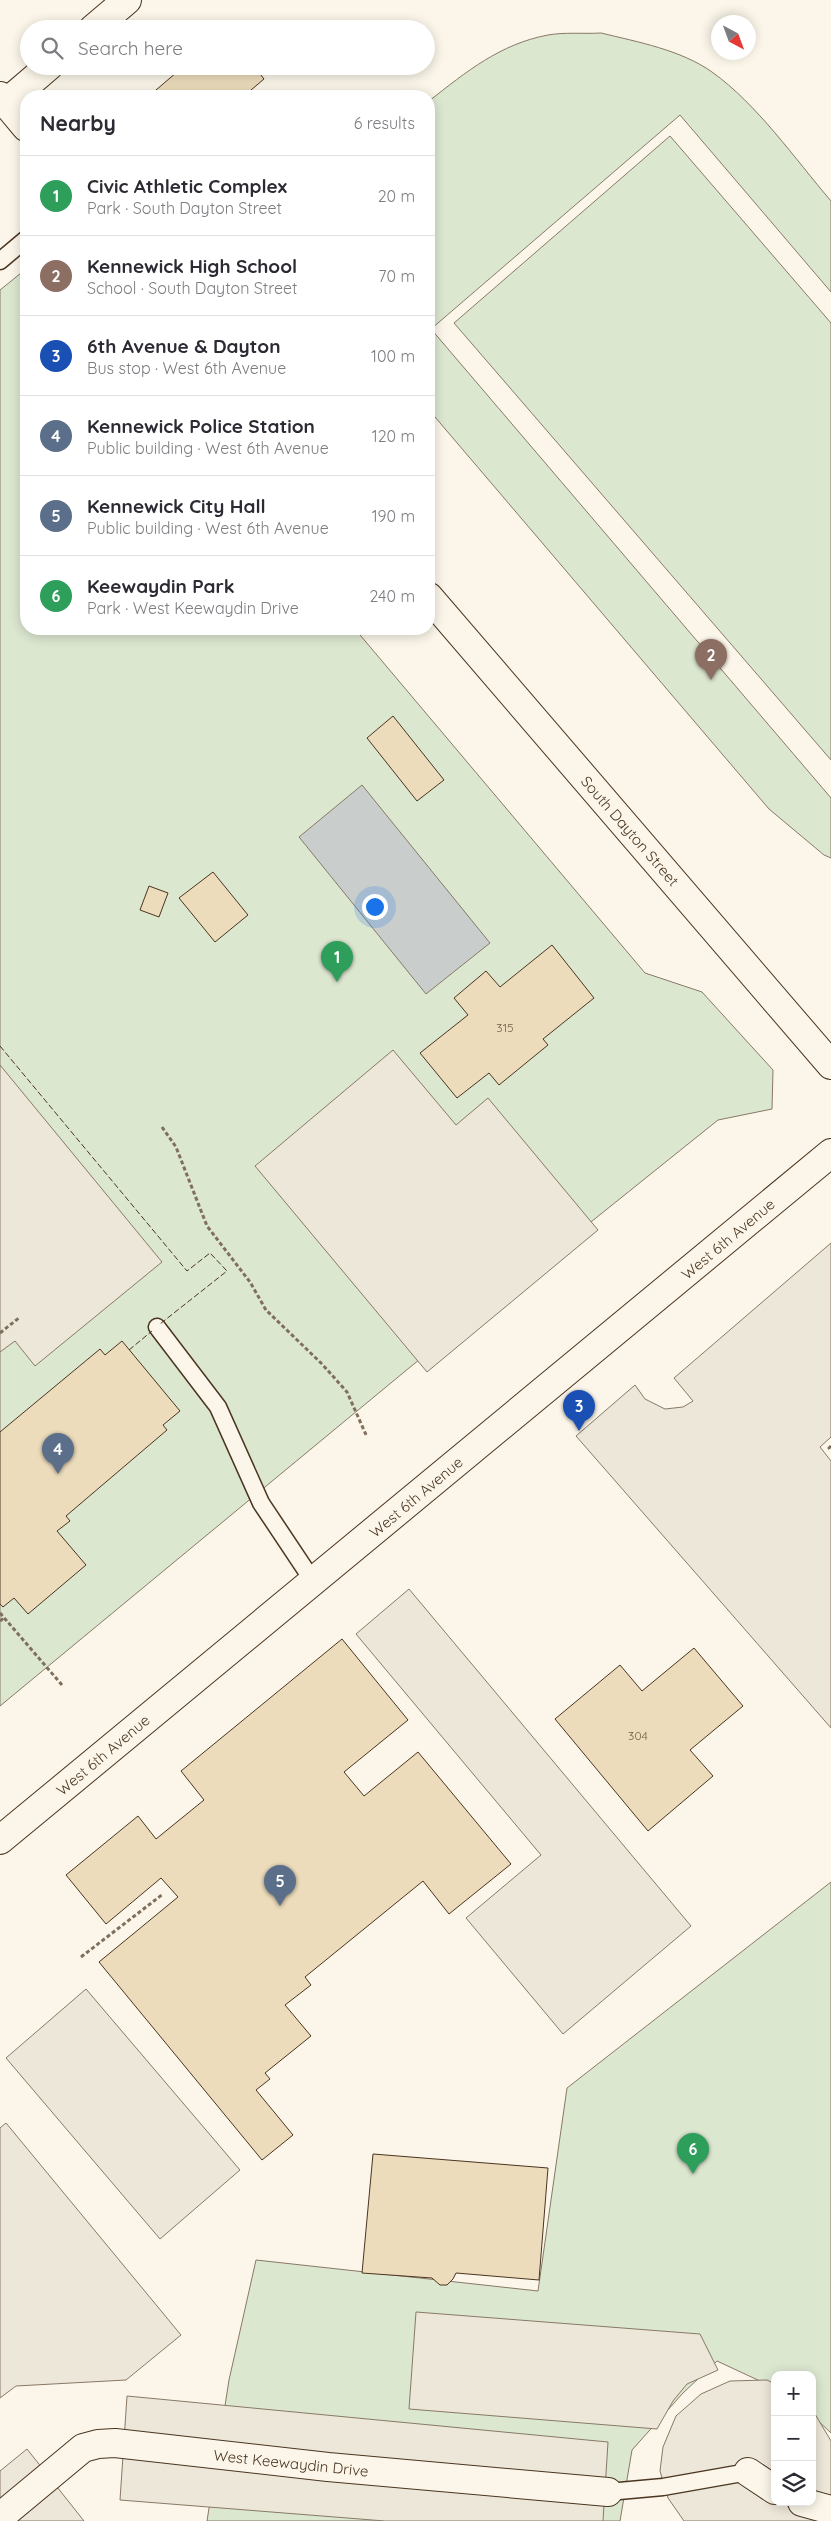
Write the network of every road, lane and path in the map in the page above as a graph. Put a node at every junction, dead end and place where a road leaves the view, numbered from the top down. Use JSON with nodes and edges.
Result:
{"nodes":[{"id":1,"x":127,"y":0,"type":"edge"},
{"id":2,"x":104,"y":20,"type":"edge"},
{"id":3,"x":36,"y":75,"type":"edge"},
{"id":4,"x":3,"y":99,"type":"edge"},
{"id":5,"x":20,"y":120,"type":"edge"},
{"id":6,"x":20,"y":244,"type":"edge"},
{"id":7,"x":0,"y":261,"type":"edge"},
{"id":8,"x":435,"y":603,"type":"edge"},
{"id":9,"x":831,"y":1065,"type":"edge"},
{"id":10,"x":162,"y":1126,"type":"dead end"},
{"id":11,"x":831,"y":1153,"type":"edge"},
{"id":12,"x":20,"y":1317,"type":"dead end"},
{"id":13,"x":157,"y":1327,"type":"dead end"},
{"id":14,"x":0,"y":1333,"type":"edge"},
{"id":15,"x":367,"y":1438,"type":"dead end"},
{"id":16,"x":831,"y":1446,"type":"edge"},
{"id":17,"x":831,"y":1450,"type":"edge"},
{"id":18,"x":314,"y":1581,"type":"junction"},
{"id":19,"x":0,"y":1613,"type":"edge"},
{"id":20,"x":4,"y":1618,"type":"junction"},
{"id":21,"x":0,"y":1621,"type":"edge"},
{"id":22,"x":62,"y":1685,"type":"dead end"},
{"id":23,"x":0,"y":1840,"type":"edge"},
{"id":24,"x":163,"y":1894,"type":"dead end"},
{"id":25,"x":81,"y":1957,"type":"dead end"},
{"id":26,"x":748,"y":2472,"type":"joint"},
{"id":27,"x":771,"y":2487,"type":"edge"},
{"id":28,"x":608,"y":2492,"type":"joint"},
{"id":29,"x":816,"y":2506,"type":"edge"},
{"id":30,"x":831,"y":2510,"type":"edge"},
{"id":31,"x":0,"y":2517,"type":"edge"}],
"edges":[{"from":1,"to":2,"type":"street"},
{"from":3,"to":4,"type":"street"},
{"from":4,"to":5,"type":"street"},
{"from":6,"to":7,"type":"lane"},
{"from":8,"to":9,"type":"street","name":"South Dayton Street"},
{"from":10,"to":15,"type":"path"},
{"from":11,"to":18,"type":"street","name":"West 6th Avenue"},
{"from":12,"to":14,"type":"path"},
{"from":13,"to":18,"type":"lane"},
{"from":16,"to":17,"type":"path"},
{"from":18,"to":23,"type":"street","name":"West 6th Avenue"},
{"from":19,"to":20,"type":"path"},
{"from":20,"to":21,"type":"path"},
{"from":20,"to":22,"type":"path"},
{"from":24,"to":25,"type":"path"},
{"from":26,"to":27,"type":"street"},
{"from":26,"to":28,"type":"lane"},
{"from":28,"to":31,"type":"street","name":"West Keewaydin Drive"},
{"from":29,"to":30,"type":"street"}]}
